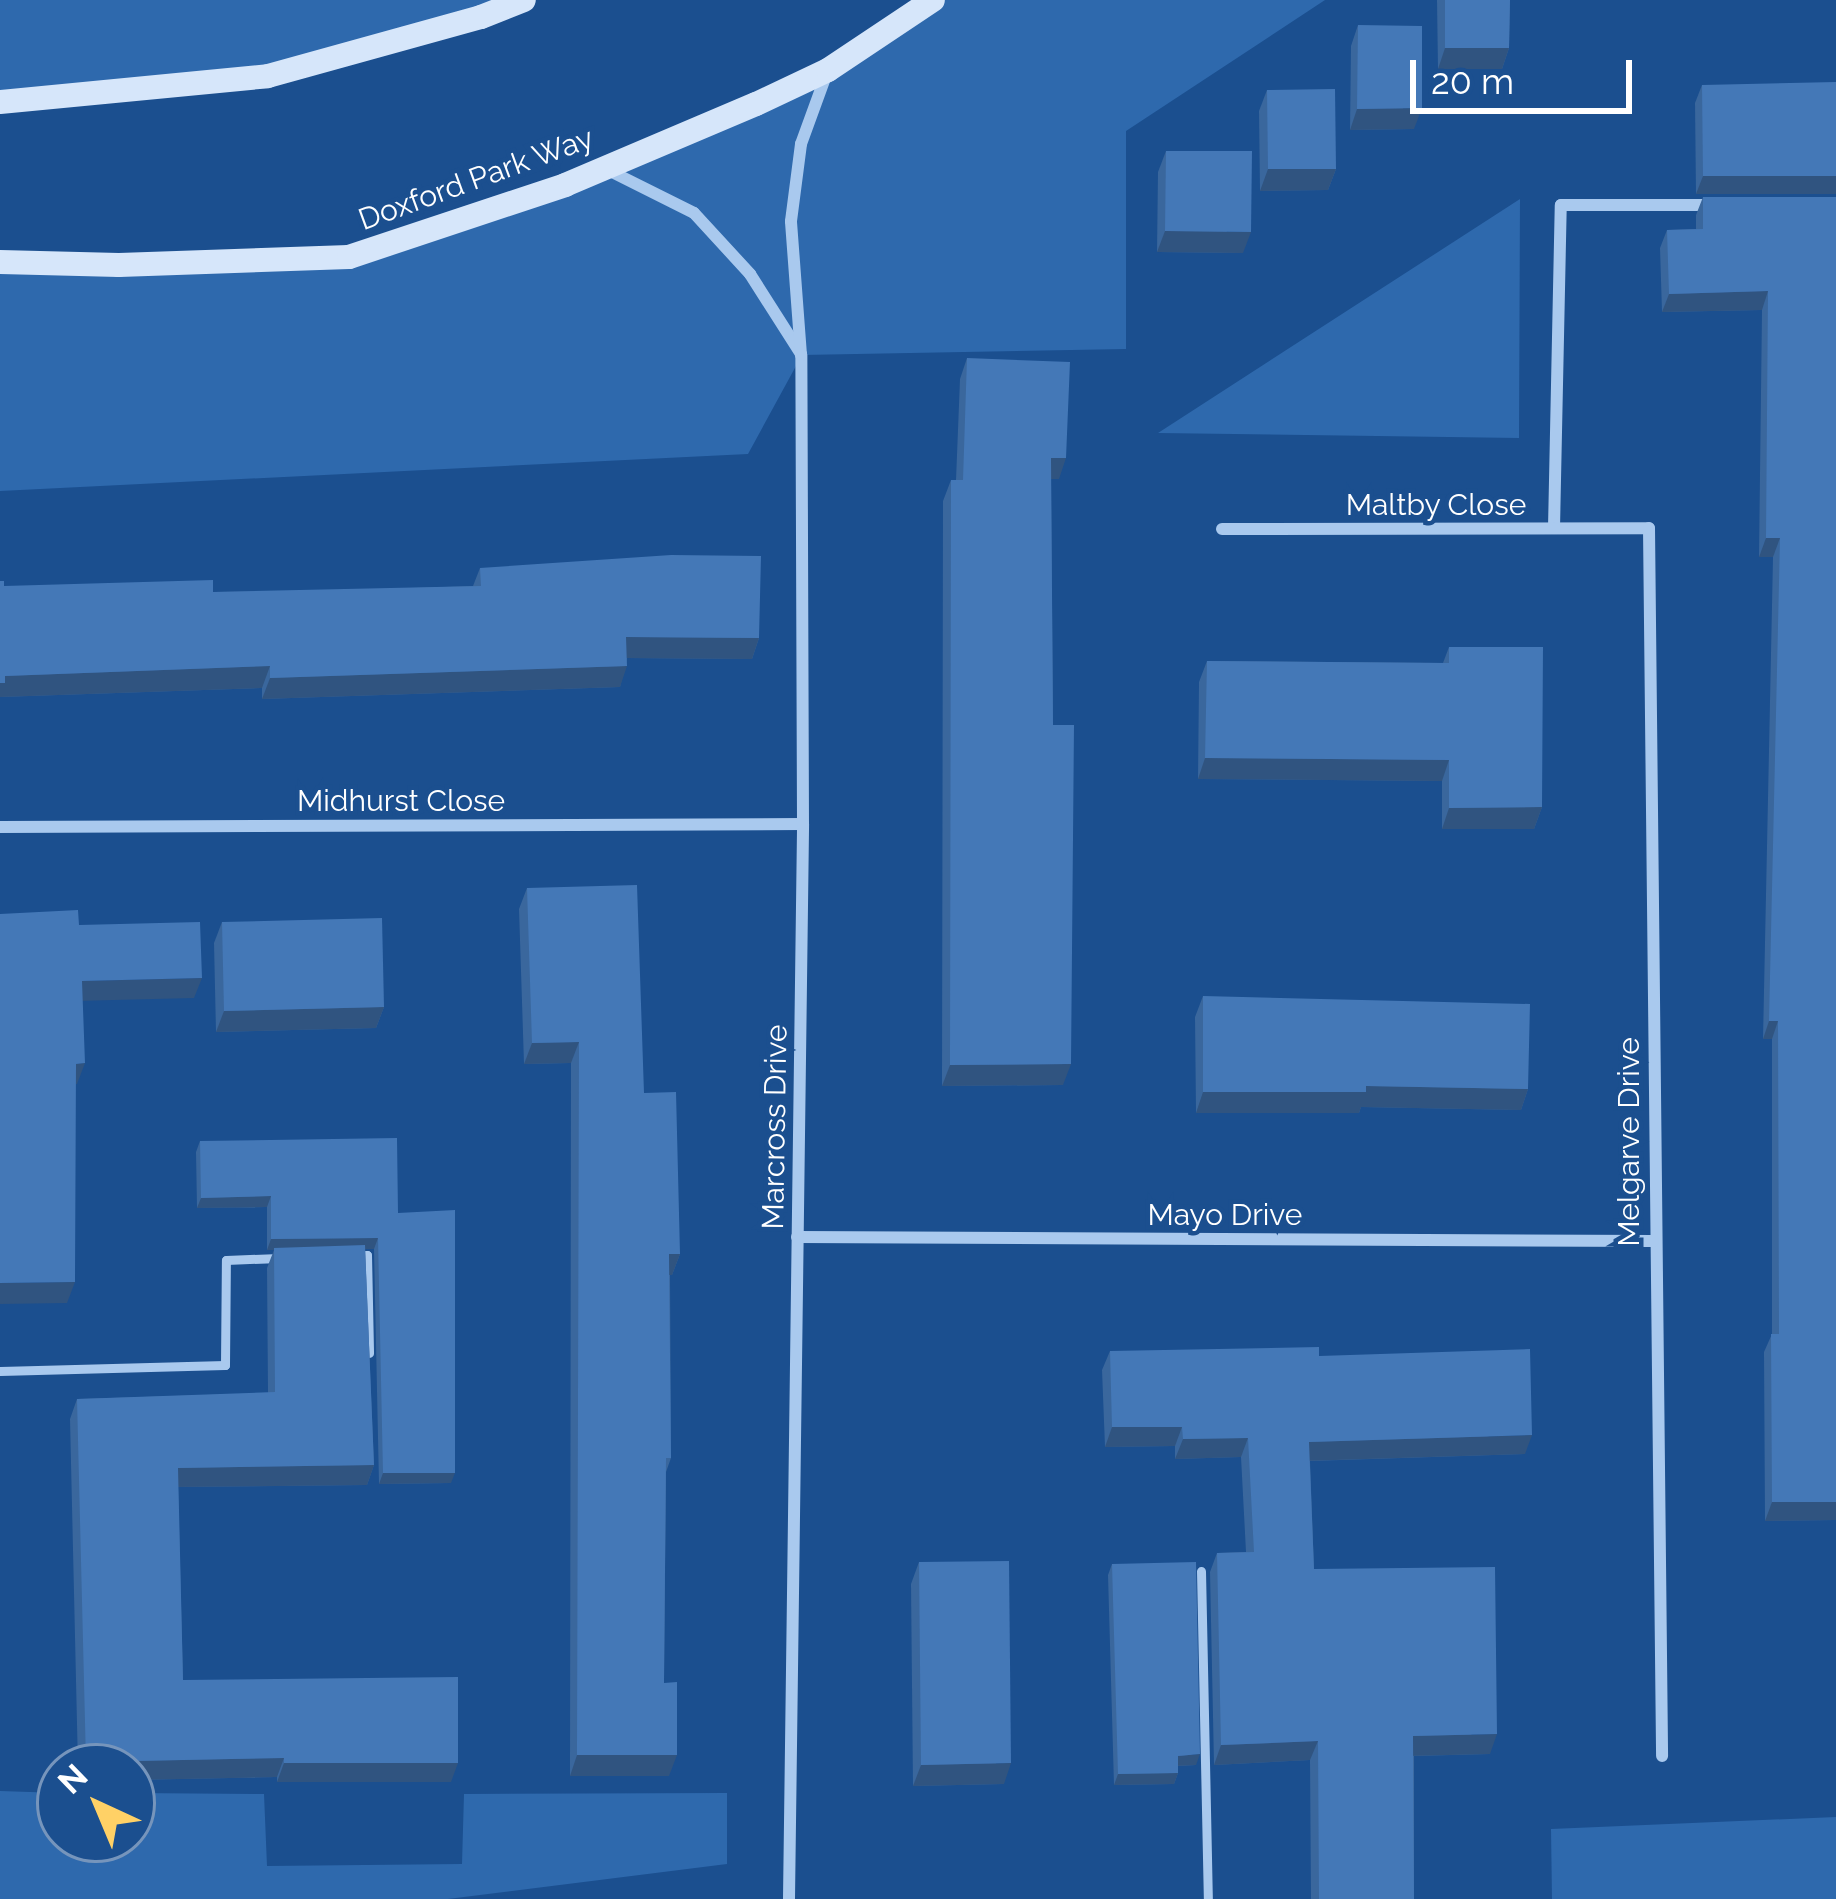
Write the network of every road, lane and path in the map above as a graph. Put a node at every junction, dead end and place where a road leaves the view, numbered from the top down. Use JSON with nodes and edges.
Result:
{"nodes":[{"id":1,"x":524,"y":0,"type":"edge"},
{"id":2,"x":933,"y":0,"type":"edge"},
{"id":3,"x":829,"y":70,"type":"junction"},
{"id":4,"x":0,"y":101,"type":"edge"},
{"id":5,"x":602,"y":167,"type":"junction"},
{"id":6,"x":1744,"y":205,"type":"edge"},
{"id":7,"x":0,"y":262,"type":"edge"},
{"id":8,"x":801,"y":356,"type":"junction"},
{"id":9,"x":1649,"y":527,"type":"joint"},
{"id":10,"x":1222,"y":529,"type":"dead end"},
{"id":11,"x":1554,"y":529,"type":"junction"},
{"id":12,"x":803,"y":824,"type":"junction"},
{"id":13,"x":0,"y":827,"type":"edge"},
{"id":14,"x":797,"y":1237,"type":"junction"},
{"id":15,"x":1653,"y":1241,"type":"junction"},
{"id":16,"x":344,"y":1256,"type":"edge"},
{"id":17,"x":296,"y":1258,"type":"edge"},
{"id":18,"x":370,"y":1367,"type":"edge"},
{"id":19,"x":0,"y":1371,"type":"edge"},
{"id":20,"x":1202,"y":1571,"type":"edge"},
{"id":21,"x":1662,"y":1756,"type":"dead end"},
{"id":22,"x":789,"y":1899,"type":"edge"},
{"id":23,"x":1208,"y":1899,"type":"edge"}],
"edges":[{"from":1,"to":4,"type":"main road"},
{"from":2,"to":3,"type":"main road","name":"Doxford Park Way"},
{"from":3,"to":5,"type":"main road","name":"Doxford Park Way"},
{"from":3,"to":8,"type":"street","name":"Marcross Drive"},
{"from":5,"to":7,"type":"main road","name":"Doxford Park Way"},
{"from":5,"to":8,"type":"street"},
{"from":6,"to":11,"type":"street"},
{"from":8,"to":12,"type":"street","name":"Marcross Drive"},
{"from":9,"to":11,"type":"street","name":"Maltby Close"},
{"from":9,"to":15,"type":"street","name":"Melgarve Drive"},
{"from":10,"to":11,"type":"street","name":"Maltby Close"},
{"from":12,"to":13,"type":"street","name":"Midhurst Close"},
{"from":12,"to":14,"type":"street","name":"Marcross Drive"},
{"from":14,"to":15,"type":"street","name":"Mayo Drive"},
{"from":14,"to":22,"type":"street","name":"Marcross Drive"},
{"from":15,"to":21,"type":"street","name":"Melgarve Drive"},
{"from":16,"to":18,"type":"lane"},
{"from":17,"to":19,"type":"lane"},
{"from":20,"to":23,"type":"lane"}]}
